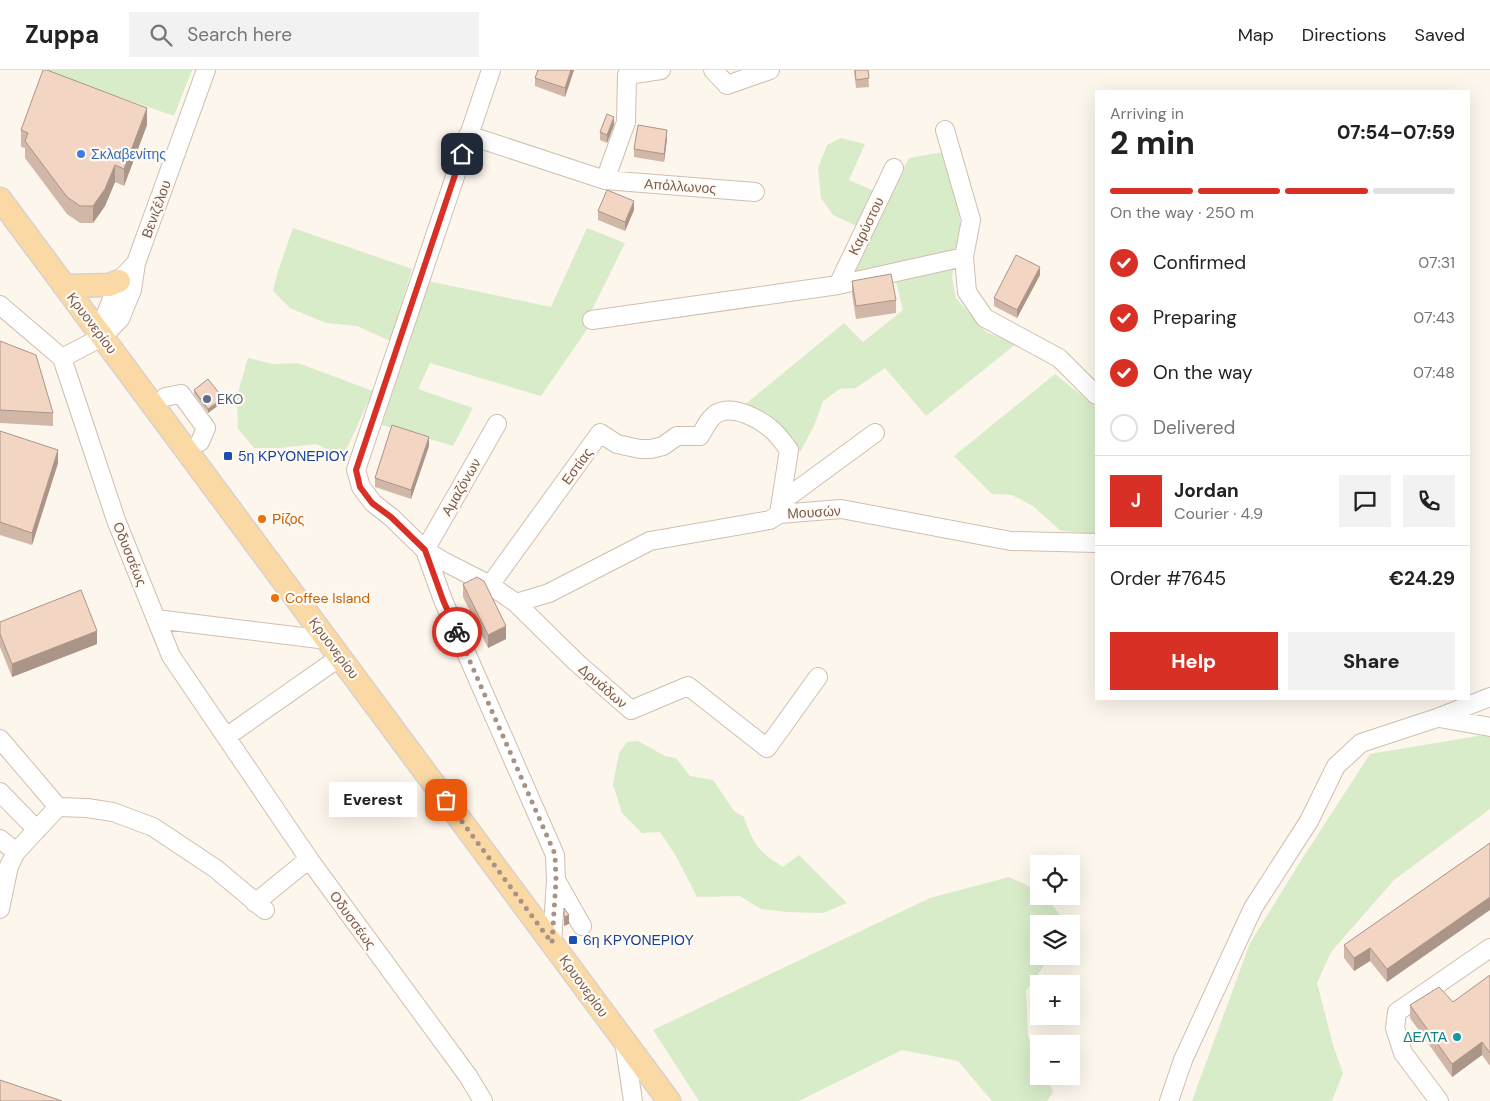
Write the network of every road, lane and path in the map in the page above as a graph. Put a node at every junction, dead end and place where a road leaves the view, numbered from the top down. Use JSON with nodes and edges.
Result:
{"nodes":[{"id":1,"x":206,"y":70,"type":"edge"},
{"id":2,"x":491,"y":70,"type":"edge"},
{"id":3,"x":661,"y":70,"type":"edge"},
{"id":4,"x":713,"y":70,"type":"edge"},
{"id":5,"x":770,"y":70,"type":"edge"},
{"id":6,"x":945,"y":130,"type":"dead end"},
{"id":7,"x":468,"y":135,"type":"junction"},
{"id":8,"x":894,"y":168,"type":"dead end"},
{"id":9,"x":605,"y":180,"type":"junction"},
{"id":10,"x":755,"y":192,"type":"dead end"},
{"id":11,"x":0,"y":199,"type":"edge"},
{"id":12,"x":964,"y":258,"type":"junction"},
{"id":13,"x":136,"y":263,"type":"junction"},
{"id":14,"x":119,"y":281,"type":"junction"},
{"id":15,"x":838,"y":284,"type":"junction"},
{"id":16,"x":64,"y":286,"type":"junction"},
{"id":17,"x":0,"y":305,"type":"edge"},
{"id":18,"x":592,"y":320,"type":"dead end"},
{"id":19,"x":102,"y":337,"type":"junction"},
{"id":20,"x":62,"y":358,"type":"junction"},
{"id":21,"x":1095,"y":394,"type":"edge"},
{"id":22,"x":165,"y":397,"type":"dead end"},
{"id":23,"x":497,"y":424,"type":"dead end"},
{"id":24,"x":874,"y":433,"type":"dead end"},
{"id":25,"x":200,"y":442,"type":"dead end"},
{"id":26,"x":780,"y":508,"type":"junction"},
{"id":27,"x":1095,"y":543,"type":"edge"},
{"id":28,"x":425,"y":550,"type":"junction"},
{"id":29,"x":490,"y":585,"type":"junction"},
{"id":30,"x":516,"y":603,"type":"junction"},
{"id":31,"x":156,"y":619,"type":"junction"},
{"id":32,"x":334,"y":648,"type":"junction"},
{"id":33,"x":818,"y":677,"type":"dead end"},
{"id":34,"x":1490,"y":698,"type":"edge"},
{"id":35,"x":1437,"y":718,"type":"junction"},
{"id":36,"x":1490,"y":727,"type":"edge"},
{"id":37,"x":226,"y":737,"type":"junction"},
{"id":38,"x":0,"y":739,"type":"edge"},
{"id":39,"x":0,"y":792,"type":"edge"},
{"id":40,"x":58,"y":807,"type":"junction"},
{"id":41,"x":37,"y":830,"type":"junction"},
{"id":42,"x":0,"y":839,"type":"edge"},
{"id":43,"x":309,"y":859,"type":"junction"},
{"id":44,"x":8,"y":860,"type":"edge"},
{"id":45,"x":556,"y":880,"type":"junction"},
{"id":46,"x":0,"y":909,"type":"edge"},
{"id":47,"x":582,"y":926,"type":"dead end"},
{"id":48,"x":552,"y":943,"type":"junction"},
{"id":49,"x":1490,"y":948,"type":"edge"},
{"id":50,"x":624,"y":1040,"type":"junction"},
{"id":51,"x":668,"y":1100,"type":"edge"},
{"id":52,"x":483,"y":1101,"type":"edge"},
{"id":53,"x":633,"y":1101,"type":"edge"},
{"id":54,"x":1169,"y":1101,"type":"edge"},
{"id":55,"x":1439,"y":1101,"type":"edge"}],
"edges":[{"from":1,"to":13,"type":"street","name":"Βενιζέλου"},
{"from":2,"to":7,"type":"street"},
{"from":3,"to":9,"type":"street"},
{"from":4,"to":5,"type":"street"},
{"from":6,"to":12,"type":"street"},
{"from":7,"to":9,"type":"street","name":"Απόλλωνος"},
{"from":7,"to":28,"type":"street"},
{"from":8,"to":15,"type":"street","name":"Καρύστου"},
{"from":9,"to":10,"type":"street","name":"Απόλλωνος"},
{"from":11,"to":16,"type":"main road","name":"Κρυονερίου"},
{"from":12,"to":15,"type":"street"},
{"from":12,"to":21,"type":"street"},
{"from":13,"to":14,"type":"street","name":"Βενιζέλου"},
{"from":13,"to":19,"type":"street","name":"Βενιζέλου"},
{"from":14,"to":16,"type":"main road"},
{"from":14,"to":19,"type":"street","name":"Βενιζέλου"},
{"from":15,"to":18,"type":"street"},
{"from":16,"to":19,"type":"main road","name":"Κρυονερίου"},
{"from":17,"to":20,"type":"street"},
{"from":19,"to":20,"type":"street"},
{"from":19,"to":32,"type":"main road","name":"Κρυονερίου"},
{"from":20,"to":31,"type":"street","name":"Οδυσσέως"},
{"from":22,"to":25,"type":"street"},
{"from":23,"to":28,"type":"street","name":"Αμαζόνων"},
{"from":24,"to":26,"type":"street"},
{"from":26,"to":27,"type":"street","name":"Μουσών"},
{"from":26,"to":29,"type":"street","name":"Εστίας"},
{"from":26,"to":30,"type":"street","name":"Μουσών"},
{"from":28,"to":29,"type":"street","name":"Δρυάδων"},
{"from":28,"to":45,"type":"street"},
{"from":29,"to":30,"type":"street","name":"Δρυάδων"},
{"from":30,"to":33,"type":"street","name":"Δρυάδων"},
{"from":31,"to":32,"type":"street"},
{"from":31,"to":37,"type":"street","name":"Οδυσσέως"},
{"from":32,"to":37,"type":"street"},
{"from":32,"to":48,"type":"main road","name":"Κρυονερίου"},
{"from":34,"to":35,"type":"street"},
{"from":35,"to":36,"type":"street"},
{"from":35,"to":54,"type":"street"},
{"from":37,"to":43,"type":"street","name":"Οδυσσέως"},
{"from":38,"to":40,"type":"street"},
{"from":39,"to":41,"type":"street"},
{"from":40,"to":41,"type":"street"},
{"from":40,"to":43,"type":"street"},
{"from":41,"to":44,"type":"street"},
{"from":42,"to":44,"type":"street"},
{"from":43,"to":52,"type":"street","name":"Οδυσσέως"},
{"from":44,"to":46,"type":"street"},
{"from":45,"to":47,"type":"street"},
{"from":45,"to":48,"type":"street"},
{"from":48,"to":50,"type":"main road","name":"Κρυονερίου"},
{"from":49,"to":55,"type":"street"},
{"from":50,"to":51,"type":"main road","name":"Κρυονερίου"},
{"from":50,"to":53,"type":"street"}]}
